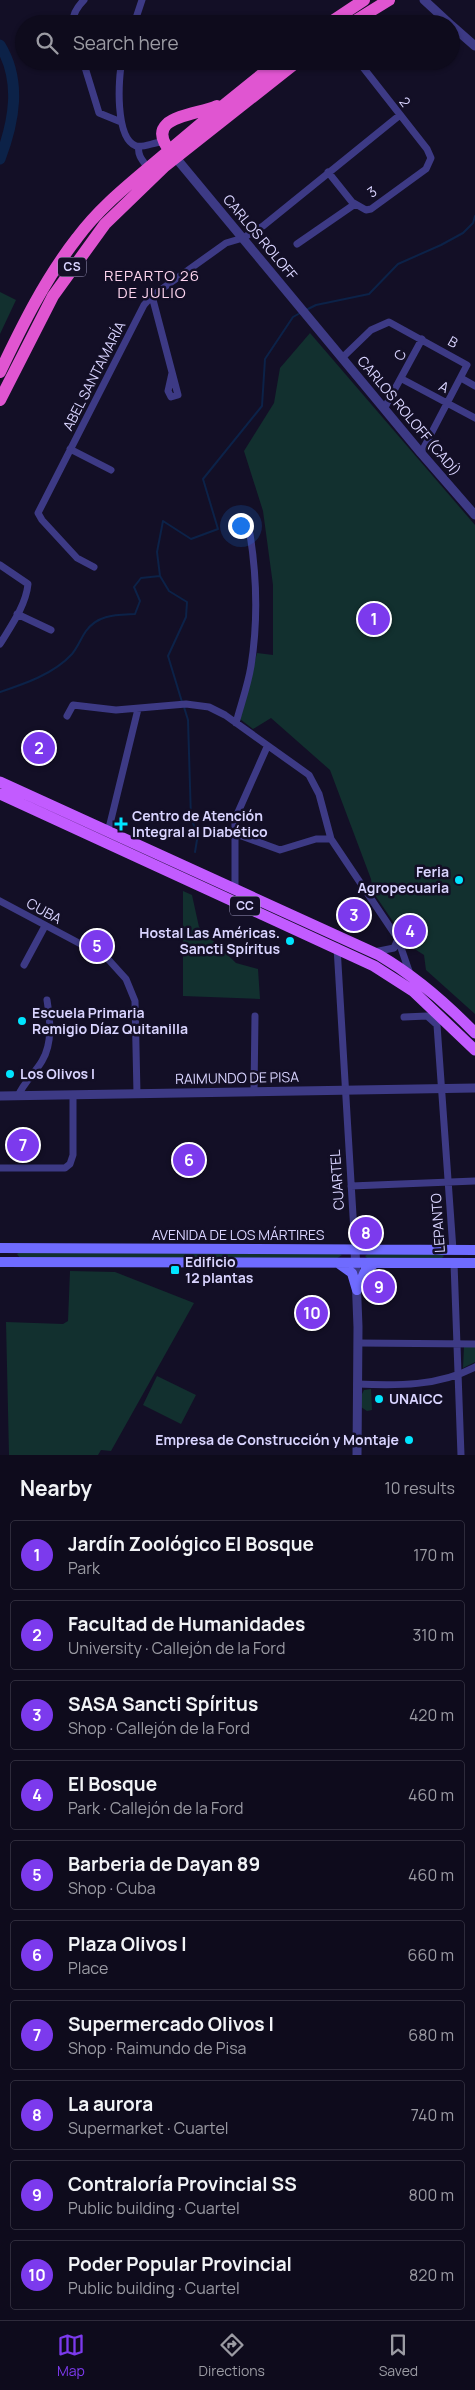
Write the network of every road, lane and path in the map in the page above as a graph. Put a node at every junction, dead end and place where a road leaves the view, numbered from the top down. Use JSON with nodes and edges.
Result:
{"nodes":[{"id":1,"x":84,"y":0,"type":"edge"},
{"id":2,"x":142,"y":0,"type":"edge"},
{"id":3,"x":364,"y":0,"type":"edge"},
{"id":4,"x":389,"y":0,"type":"edge"},
{"id":5,"x":424,"y":0,"type":"edge"},
{"id":6,"x":74,"y":15,"type":"edge"},
{"id":7,"x":137,"y":15,"type":"edge"},
{"id":8,"x":342,"y":15,"type":"edge"},
{"id":9,"x":365,"y":15,"type":"edge"},
{"id":10,"x":440,"y":15,"type":"edge"},
{"id":11,"x":460,"y":33,"type":"edge"},
{"id":12,"x":475,"y":46,"type":"edge"},
{"id":13,"x":86,"y":70,"type":"edge"},
{"id":14,"x":122,"y":70,"type":"edge"},
{"id":15,"x":267,"y":70,"type":"edge"},
{"id":16,"x":285,"y":70,"type":"edge"},
{"id":17,"x":365,"y":70,"type":"edge"},
{"id":18,"x":228,"y":100,"type":"junction"},
{"id":19,"x":400,"y":115,"type":"junction"},
{"id":20,"x":121,"y":122,"type":"junction"},
{"id":21,"x":139,"y":146,"type":"junction"},
{"id":22,"x":169,"y":150,"type":"junction"},
{"id":23,"x":431,"y":158,"type":"joint"},
{"id":24,"x":148,"y":168,"type":"junction"},
{"id":25,"x":328,"y":172,"type":"junction"},
{"id":26,"x":355,"y":204,"type":"junction"},
{"id":27,"x":243,"y":238,"type":"junction"},
{"id":28,"x":297,"y":244,"type":"dead end"},
{"id":29,"x":152,"y":296,"type":"junction"},
{"id":30,"x":322,"y":334,"type":"joint"},
{"id":31,"x":422,"y":339,"type":"junction"},
{"id":32,"x":342,"y":358,"type":"junction"},
{"id":33,"x":0,"y":372,"type":"edge"},
{"id":34,"x":172,"y":373,"type":"dead end"},
{"id":35,"x":461,"y":378,"type":"junction"},
{"id":36,"x":402,"y":379,"type":"junction"},
{"id":37,"x":475,"y":386,"type":"edge"},
{"id":38,"x":0,"y":400,"type":"edge"},
{"id":39,"x":448,"y":404,"type":"junction"},
{"id":40,"x":384,"y":409,"type":"junction"},
{"id":41,"x":475,"y":418,"type":"edge"},
{"id":42,"x":70,"y":449,"type":"junction"},
{"id":43,"x":421,"y":454,"type":"junction"},
{"id":44,"x":111,"y":470,"type":"dead end"},
{"id":45,"x":475,"y":515,"type":"edge"},
{"id":46,"x":250,"y":534,"type":"dead end"},
{"id":47,"x":0,"y":565,"type":"edge"},
{"id":48,"x":94,"y":568,"type":"dead end"},
{"id":49,"x":17,"y":614,"type":"junction"},
{"id":50,"x":51,"y":630,"type":"dead end"},
{"id":51,"x":0,"y":644,"type":"edge"},
{"id":52,"x":138,"y":709,"type":"junction"},
{"id":53,"x":67,"y":716,"type":"dead end"},
{"id":54,"x":236,"y":723,"type":"junction"},
{"id":55,"x":268,"y":748,"type":"junction"},
{"id":56,"x":0,"y":782,"type":"edge"},
{"id":57,"x":0,"y":794,"type":"edge"},
{"id":58,"x":0,"y":801,"type":"edge"},
{"id":59,"x":15,"y":801,"type":"junction"},
{"id":60,"x":108,"y":832,"type":"junction"},
{"id":61,"x":236,"y":834,"type":"junction"},
{"id":62,"x":331,"y":839,"type":"junction"},
{"id":63,"x":235,"y":890,"type":"junction"},
{"id":64,"x":0,"y":900,"type":"edge"},
{"id":65,"x":45,"y":926,"type":"junction"},
{"id":66,"x":398,"y":939,"type":"junction"},
{"id":67,"x":337,"y":947,"type":"junction"},
{"id":68,"x":354,"y":949,"type":"junction"},
{"id":69,"x":373,"y":952,"type":"junction"},
{"id":70,"x":339,"y":963,"type":"junction"},
{"id":71,"x":24,"y":965,"type":"dead end"},
{"id":72,"x":410,"y":974,"type":"junction"},
{"id":73,"x":47,"y":1000,"type":"dead end"},
{"id":74,"x":255,"y":1016,"type":"dead end"},
{"id":75,"x":404,"y":1017,"type":"dead end"},
{"id":76,"x":475,"y":1033,"type":"edge"},
{"id":77,"x":475,"y":1050,"type":"edge"},
{"id":78,"x":442,"y":1088,"type":"junction"},
{"id":79,"x":475,"y":1088,"type":"edge"},
{"id":80,"x":346,"y":1090,"type":"junction"},
{"id":81,"x":254,"y":1092,"type":"junction"},
{"id":82,"x":137,"y":1094,"type":"junction"},
{"id":83,"x":74,"y":1095,"type":"junction"},
{"id":84,"x":0,"y":1096,"type":"edge"},
{"id":85,"x":18,"y":1096,"type":"junction"},
{"id":86,"x":0,"y":1168,"type":"edge"},
{"id":87,"x":475,"y":1181,"type":"edge"},
{"id":88,"x":449,"y":1182,"type":"junction"},
{"id":89,"x":351,"y":1186,"type":"junction"},
{"id":90,"x":354,"y":1231,"type":"junction"},
{"id":91,"x":5,"y":1248,"type":"edge"},
{"id":92,"x":343,"y":1249,"type":"junction"},
{"id":93,"x":356,"y":1249,"type":"junction"},
{"id":94,"x":375,"y":1249,"type":"junction"},
{"id":95,"x":453,"y":1250,"type":"junction"},
{"id":96,"x":475,"y":1250,"type":"edge"},
{"id":97,"x":5,"y":1262,"type":"edge"},
{"id":98,"x":337,"y":1263,"type":"junction"},
{"id":99,"x":356,"y":1263,"type":"junction"},
{"id":100,"x":454,"y":1263,"type":"junction"},
{"id":101,"x":374,"y":1264,"type":"junction"},
{"id":102,"x":475,"y":1264,"type":"edge"},
{"id":103,"x":357,"y":1290,"type":"junction"},
{"id":104,"x":358,"y":1342,"type":"junction"},
{"id":105,"x":459,"y":1343,"type":"junction"},
{"id":106,"x":475,"y":1344,"type":"edge"},
{"id":107,"x":475,"y":1367,"type":"edge"},
{"id":108,"x":459,"y":1375,"type":"junction"},
{"id":109,"x":357,"y":1384,"type":"junction"},
{"id":110,"x":357,"y":1455,"type":"edge"},
{"id":111,"x":461,"y":1455,"type":"edge"}],
"edges":[{"from":1,"to":6,"type":"street"},
{"from":2,"to":7,"type":"street"},
{"from":3,"to":8,"type":"highway"},
{"from":4,"to":9,"type":"highway"},
{"from":5,"to":10,"type":"street"},
{"from":11,"to":12,"type":"street"},
{"from":13,"to":20,"type":"street"},
{"from":14,"to":20,"type":"street"},
{"from":15,"to":18,"type":"highway","number":"CS"},
{"from":16,"to":22,"type":"highway","number":"CS"},
{"from":17,"to":19,"type":"street","name":"2"},
{"from":18,"to":22,"type":"highway","number":"CS"},
{"from":18,"to":22,"type":"highway"},
{"from":19,"to":23,"type":"street","name":"2"},
{"from":19,"to":25,"type":"street","name":"ABEL SANTAMARÍA"},
{"from":20,"to":21,"type":"street"},
{"from":21,"to":22,"type":"street"},
{"from":21,"to":24,"type":"street"},
{"from":22,"to":24,"type":"highway","number":"CS"},
{"from":22,"to":27,"type":"street","name":"CARLOS ROLOFF"},
{"from":22,"to":38,"type":"highway","number":"CS"},
{"from":23,"to":26,"type":"street","name":"3"},
{"from":24,"to":33,"type":"highway","number":"CS"},
{"from":25,"to":26,"type":"street","name":"3"},
{"from":25,"to":27,"type":"street","name":"ABEL SANTAMARÍA"},
{"from":26,"to":28,"type":"street"},
{"from":27,"to":29,"type":"street","name":"ABEL SANTAMARÍA"},
{"from":27,"to":30,"type":"street","name":"CARLOS ROLOFF"},
{"from":29,"to":34,"type":"street"},
{"from":29,"to":42,"type":"street","name":"ABEL SANTAMARÍA"},
{"from":30,"to":32,"type":"street","name":"CARLOS ROLOFF (CADÍ)"},
{"from":31,"to":32,"type":"street","name":"B"},
{"from":31,"to":35,"type":"street","name":"B"},
{"from":31,"to":36,"type":"street","name":"C"},
{"from":32,"to":40,"type":"street","name":"CARLOS ROLOFF (CADÍ)"},
{"from":35,"to":37,"type":"street"},
{"from":35,"to":39,"type":"street"},
{"from":36,"to":39,"type":"street","name":"A"},
{"from":36,"to":40,"type":"street","name":"C"},
{"from":39,"to":41,"type":"street","name":"A"},
{"from":39,"to":43,"type":"street"},
{"from":40,"to":43,"type":"street","name":"CARLOS ROLOFF (CADÍ)"},
{"from":42,"to":44,"type":"street"},
{"from":42,"to":48,"type":"street","name":"ABEL SANTAMARÍA"},
{"from":43,"to":45,"type":"street","name":"CARLOS ROLOFF (CADÍ)"},
{"from":46,"to":54,"type":"street"},
{"from":47,"to":49,"type":"street"},
{"from":49,"to":50,"type":"street"},
{"from":49,"to":51,"type":"street"},
{"from":52,"to":53,"type":"street"},
{"from":52,"to":54,"type":"street"},
{"from":52,"to":60,"type":"street"},
{"from":54,"to":55,"type":"street"},
{"from":55,"to":61,"type":"street"},
{"from":55,"to":62,"type":"street"},
{"from":56,"to":60,"type":"main road","number":"CC"},
{"from":57,"to":59,"type":"main road","number":"CC"},
{"from":58,"to":59,"type":"main road"},
{"from":59,"to":67,"type":"main road","number":"CC"},
{"from":60,"to":63,"type":"main road","number":"CC"},
{"from":61,"to":62,"type":"street"},
{"from":61,"to":63,"type":"street"},
{"from":62,"to":66,"type":"street"},
{"from":63,"to":68,"type":"main road","number":"CC"},
{"from":64,"to":65,"type":"street","name":"CUBA"},
{"from":65,"to":71,"type":"street"},
{"from":65,"to":82,"type":"street","name":"CUBA"},
{"from":66,"to":69,"type":"street"},
{"from":66,"to":72,"type":"street"},
{"from":67,"to":68,"type":"main road","number":"CC"},
{"from":67,"to":70,"type":"street","name":"CUARTEL"},
{"from":68,"to":69,"type":"main road","number":"CC"},
{"from":68,"to":70,"type":"street"},
{"from":68,"to":77,"type":"main road","number":"CC"},
{"from":69,"to":72,"type":"main road","number":"CC"},
{"from":70,"to":80,"type":"street","name":"CUARTEL"},
{"from":72,"to":76,"type":"main road","number":"CC"},
{"from":73,"to":85,"type":"street"},
{"from":74,"to":81,"type":"street"},
{"from":75,"to":78,"type":"street","name":"LEPANTO"},
{"from":78,"to":79,"type":"street","name":"RAIMUNDO DE PISA"},
{"from":78,"to":80,"type":"street","name":"RAIMUNDO DE PISA"},
{"from":78,"to":88,"type":"street","name":"LEPANTO"},
{"from":80,"to":81,"type":"street","name":"RAIMUNDO DE PISA"},
{"from":80,"to":89,"type":"street","name":"CUARTEL"},
{"from":81,"to":82,"type":"street","name":"RAIMUNDO DE PISA"},
{"from":82,"to":83,"type":"street","name":"RAIMUNDO DE PISA"},
{"from":83,"to":85,"type":"street","name":"RAIMUNDO DE PISA"},
{"from":83,"to":86,"type":"street"},
{"from":84,"to":85,"type":"street","name":"RAIMUNDO DE PISA"},
{"from":87,"to":88,"type":"street"},
{"from":88,"to":89,"type":"street"},
{"from":88,"to":95,"type":"street","name":"LEPANTO"},
{"from":89,"to":90,"type":"street","name":"CUARTEL"},
{"from":90,"to":92,"type":"main road"},
{"from":90,"to":93,"type":"street","name":"CUARTEL"},
{"from":90,"to":94,"type":"main road"},
{"from":91,"to":92,"type":"main road","name":"AVENIDA DE LOS MÁRTIRES"},
{"from":91,"to":97,"type":"main road"},
{"from":92,"to":93,"type":"main road","name":"AVENIDA DE LOS MÁRTIRES"},
{"from":93,"to":94,"type":"main road","name":"AVENIDA DE LOS MÁRTIRES"},
{"from":93,"to":99,"type":"street","name":"CUARTEL"},
{"from":94,"to":95,"type":"main road","name":"AVENIDA DE LOS MÁRTIRES"},
{"from":95,"to":96,"type":"main road","name":"AVENIDA DE LOS MÁRTIRES"},
{"from":95,"to":100,"type":"main road","name":"LEPANTO"},
{"from":97,"to":98,"type":"main road","name":"AVENIDA DE LOS MÁRTIRES"},
{"from":98,"to":99,"type":"main road","name":"AVENIDA DE LOS MÁRTIRES"},
{"from":98,"to":103,"type":"main road"},
{"from":99,"to":101,"type":"main road","name":"AVENIDA DE LOS MÁRTIRES"},
{"from":99,"to":103,"type":"street","name":"CUARTEL"},
{"from":100,"to":101,"type":"main road","name":"AVENIDA DE LOS MÁRTIRES"},
{"from":100,"to":102,"type":"main road","name":"AVENIDA DE LOS MÁRTIRES"},
{"from":100,"to":105,"type":"street","name":"LEPANTO"},
{"from":101,"to":103,"type":"main road"},
{"from":103,"to":104,"type":"street","name":"CUARTEL"},
{"from":104,"to":105,"type":"street"},
{"from":104,"to":109,"type":"street","name":"CUARTEL"},
{"from":105,"to":106,"type":"street"},
{"from":105,"to":108,"type":"street","name":"LEPANTO"},
{"from":107,"to":108,"type":"street"},
{"from":108,"to":109,"type":"street"},
{"from":108,"to":111,"type":"street","name":"LEPANTO"},
{"from":109,"to":110,"type":"street","name":"CUARTEL"}]}
